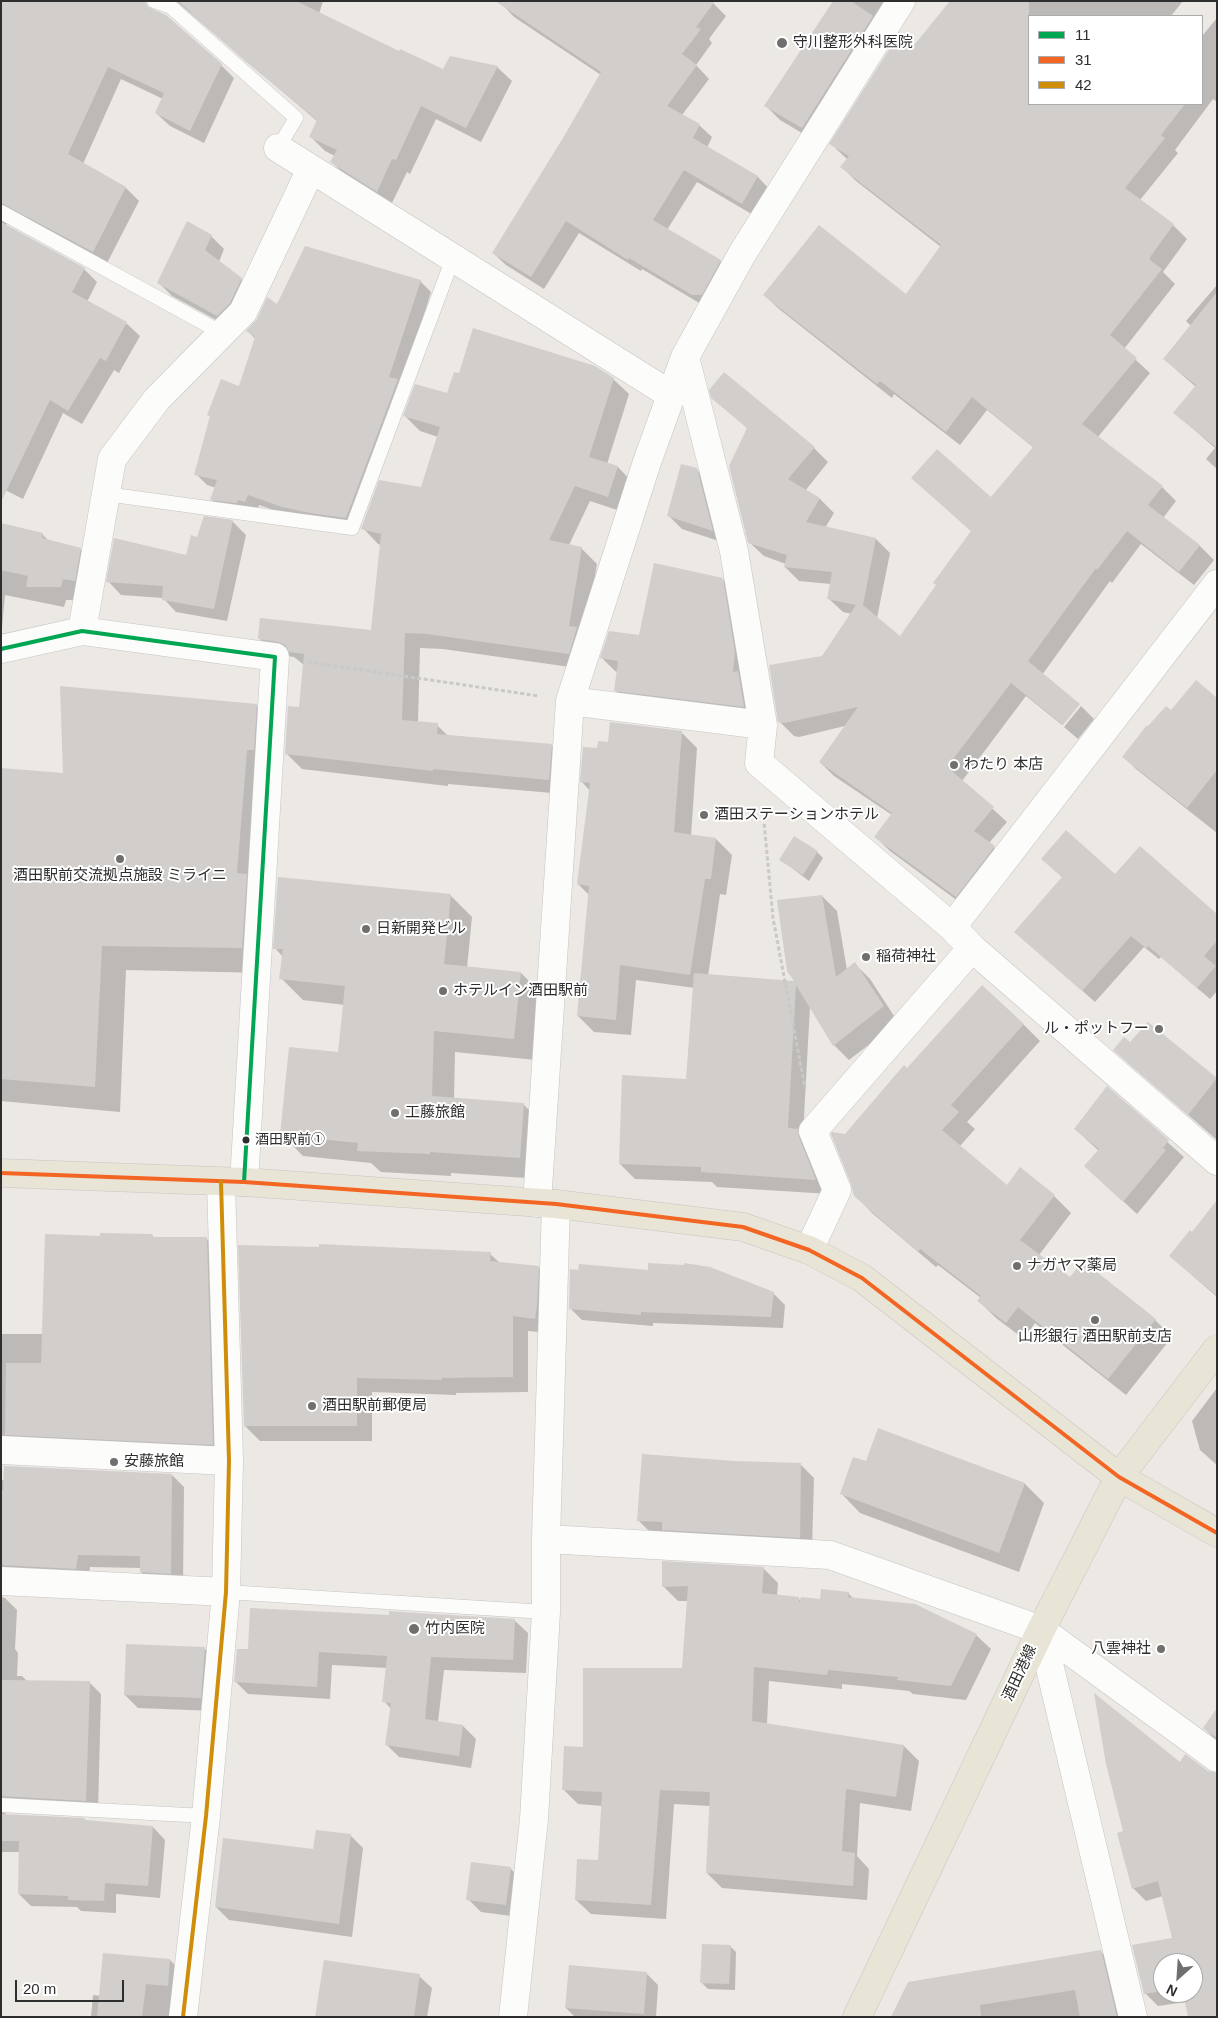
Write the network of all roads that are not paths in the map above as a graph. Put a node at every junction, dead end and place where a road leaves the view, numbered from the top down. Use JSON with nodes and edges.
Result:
{"nodes":[{"id":1,"x":154,"y":1,"type":"edge"},
{"id":2,"x":895,"y":3,"type":"edge"},
{"id":3,"x":278,"y":148,"type":"joint"},
{"id":4,"x":311,"y":169,"type":"junction"},
{"id":5,"x":1,"y":212,"type":"edge"},
{"id":6,"x":453,"y":258,"type":"junction"},
{"id":7,"x":222,"y":332,"type":"junction"},
{"id":8,"x":685,"y":356,"type":"junction"},
{"id":9,"x":671,"y":395,"type":"junction"},
{"id":10,"x":106,"y":494,"type":"junction"},
{"id":11,"x":1217,"y":584,"type":"edge"},
{"id":12,"x":82,"y":631,"type":"junction"},
{"id":13,"x":1,"y":649,"type":"edge"},
{"id":14,"x":570,"y":701,"type":"junction"},
{"id":15,"x":763,"y":725,"type":"junction"},
{"id":16,"x":952,"y":927,"type":"junction"},
{"id":17,"x":972,"y":948,"type":"junction"},
{"id":18,"x":1217,"y":1161,"type":"edge"},
{"id":19,"x":1,"y":1173,"type":"edge"},
{"id":20,"x":232,"y":1182,"type":"junction"},
{"id":21,"x":547,"y":1203,"type":"junction"},
{"id":22,"x":810,"y":1250,"type":"junction"},
{"id":23,"x":1217,"y":1349,"type":"edge"},
{"id":24,"x":1,"y":1450,"type":"edge"},
{"id":25,"x":229,"y":1461,"type":"junction"},
{"id":26,"x":1119,"y":1478,"type":"junction"},
{"id":27,"x":1217,"y":1532,"type":"edge"},
{"id":28,"x":546,"y":1539,"type":"junction"},
{"id":29,"x":1,"y":1581,"type":"edge"},
{"id":30,"x":226,"y":1592,"type":"junction"},
{"id":31,"x":546,"y":1612,"type":"junction"},
{"id":32,"x":1041,"y":1630,"type":"junction"},
{"id":33,"x":1217,"y":1758,"type":"edge"},
{"id":34,"x":1,"y":1805,"type":"edge"},
{"id":35,"x":206,"y":1816,"type":"junction"},
{"id":36,"x":183,"y":2017,"type":"edge"},
{"id":37,"x":513,"y":2017,"type":"edge"},
{"id":38,"x":857,"y":2017,"type":"edge"},
{"id":39,"x":1133,"y":2017,"type":"edge"}],
"edges":[{"from":1,"to":3,"type":"lane"},
{"from":2,"to":8,"type":"street"},
{"from":3,"to":4,"type":"street"},
{"from":4,"to":6,"type":"street"},
{"from":4,"to":7,"type":"street"},
{"from":5,"to":7,"type":"lane"},
{"from":6,"to":9,"type":"street"},
{"from":6,"to":10,"type":"lane"},
{"from":7,"to":10,"type":"street"},
{"from":8,"to":9,"type":"street"},
{"from":8,"to":15,"type":"street"},
{"from":9,"to":14,"type":"street"},
{"from":10,"to":12,"type":"street"},
{"from":11,"to":16,"type":"street"},
{"from":12,"to":13,"type":"street"},
{"from":12,"to":20,"type":"street"},
{"from":14,"to":15,"type":"street"},
{"from":14,"to":21,"type":"street"},
{"from":15,"to":16,"type":"street"},
{"from":16,"to":17,"type":"street"},
{"from":17,"to":18,"type":"street"},
{"from":17,"to":22,"type":"street"},
{"from":19,"to":20,"type":"main road"},
{"from":20,"to":21,"type":"main road"},
{"from":20,"to":25,"type":"street"},
{"from":21,"to":22,"type":"main road"},
{"from":21,"to":28,"type":"street"},
{"from":22,"to":26,"type":"main road"},
{"from":23,"to":26,"type":"main road","name":"酒田港線"},
{"from":24,"to":25,"type":"street"},
{"from":25,"to":30,"type":"street"},
{"from":26,"to":27,"type":"main road"},
{"from":26,"to":32,"type":"main road","name":"酒田港線"},
{"from":28,"to":31,"type":"street"},
{"from":28,"to":32,"type":"street"},
{"from":29,"to":30,"type":"street"},
{"from":30,"to":31,"type":"lane"},
{"from":30,"to":35,"type":"street"},
{"from":31,"to":37,"type":"street"},
{"from":32,"to":33,"type":"street"},
{"from":32,"to":38,"type":"main road","name":"酒田港線"},
{"from":32,"to":39,"type":"street"},
{"from":34,"to":35,"type":"lane"},
{"from":35,"to":36,"type":"street"}]}
